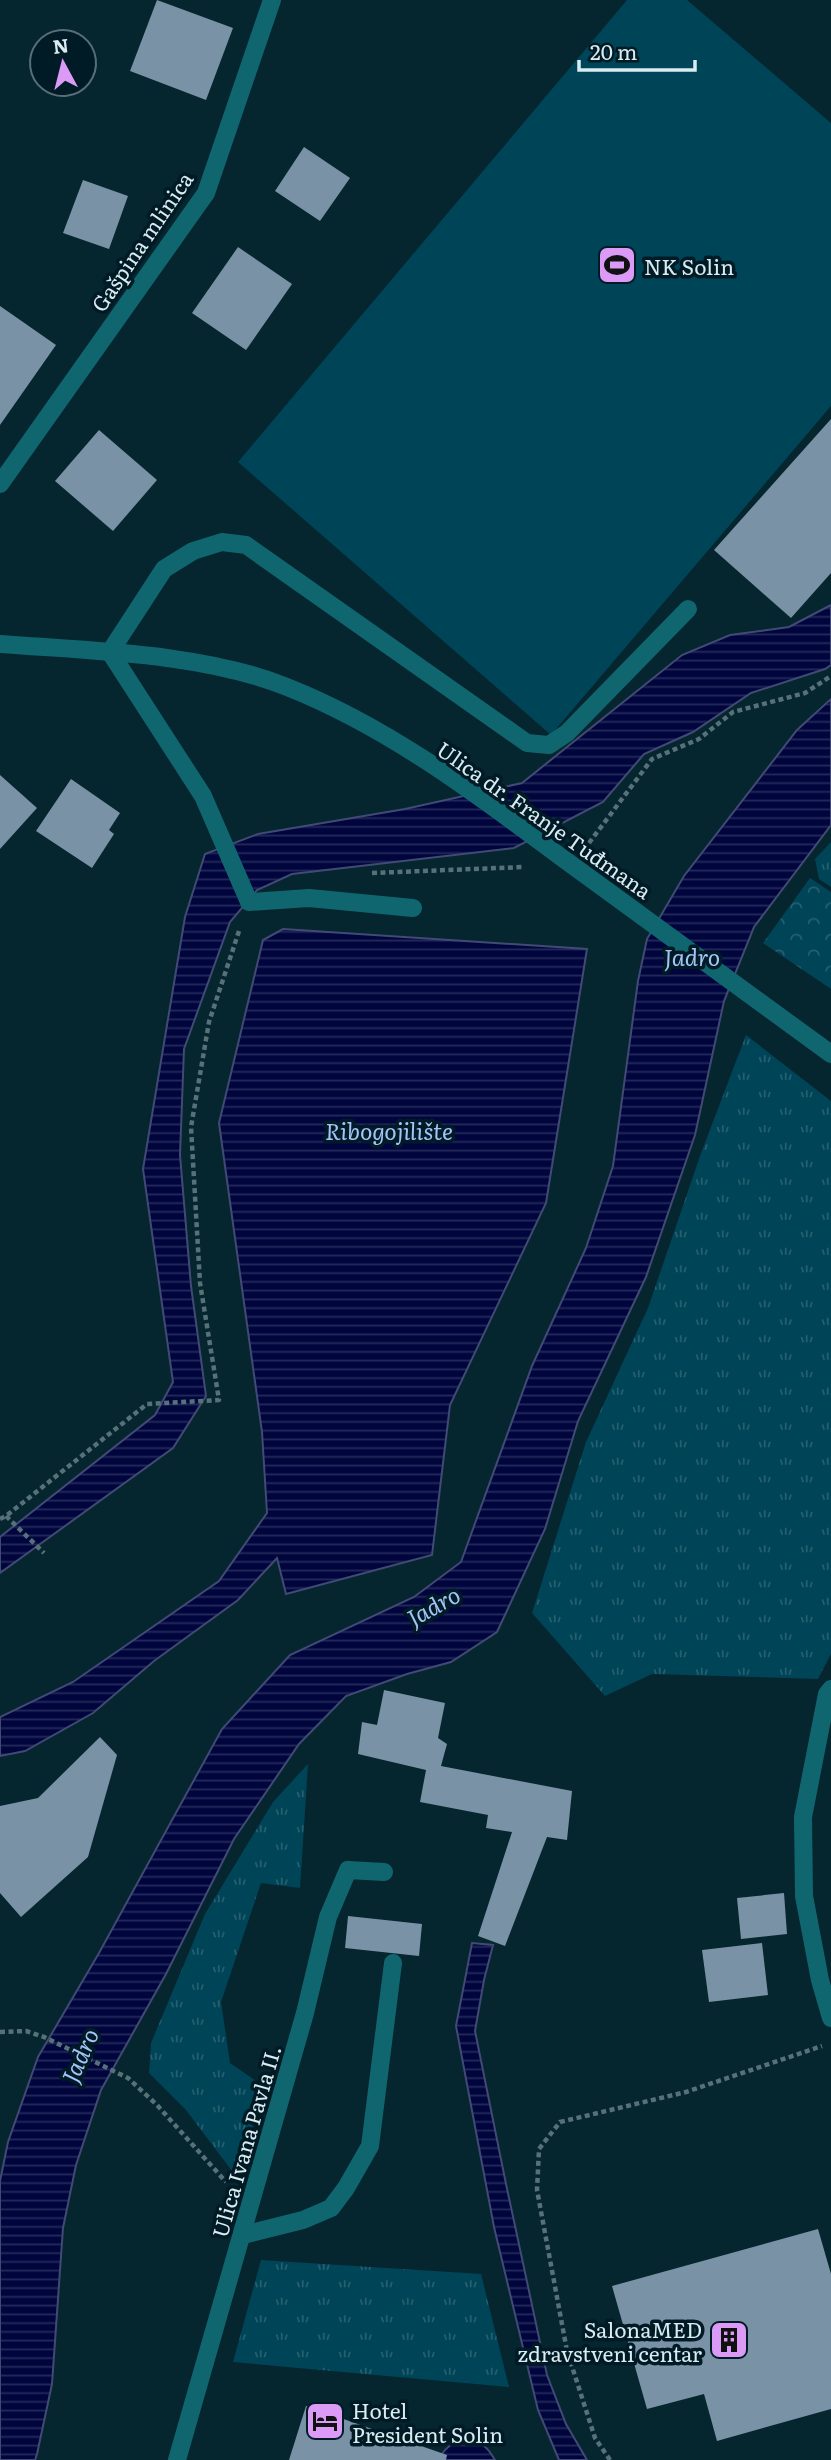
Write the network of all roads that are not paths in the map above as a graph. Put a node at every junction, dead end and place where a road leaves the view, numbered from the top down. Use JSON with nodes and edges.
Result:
{"nodes":[{"id":1,"x":272,"y":0,"type":"edge"},
{"id":2,"x":0,"y":484,"type":"edge"},
{"id":3,"x":688,"y":609,"type":"dead end"},
{"id":4,"x":0,"y":644,"type":"edge"},
{"id":5,"x":110,"y":652,"type":"junction"},
{"id":6,"x":413,"y":908,"type":"dead end"},
{"id":7,"x":831,"y":1054,"type":"edge"},
{"id":8,"x":831,"y":1689,"type":"edge"},
{"id":9,"x":384,"y":1872,"type":"dead end"},
{"id":10,"x":393,"y":1963,"type":"dead end"},
{"id":11,"x":831,"y":2018,"type":"edge"},
{"id":12,"x":243,"y":2235,"type":"junction"},
{"id":13,"x":177,"y":2460,"type":"edge"}],
"edges":[{"from":1,"to":2,"type":"street","name":"Gašpina mlinica"},
{"from":3,"to":5,"type":"street"},
{"from":4,"to":5,"type":"street","name":"Ulica dr. Franje Tuđmana"},
{"from":5,"to":6,"type":"street"},
{"from":5,"to":7,"type":"street","name":"Ulica dr. Franje Tuđmana"},
{"from":8,"to":11,"type":"street"},
{"from":9,"to":12,"type":"street","name":"Ulica Ivana Pavla II."},
{"from":10,"to":12,"type":"street"},
{"from":12,"to":13,"type":"street","name":"Ulica Ivana Pavla II."}]}
